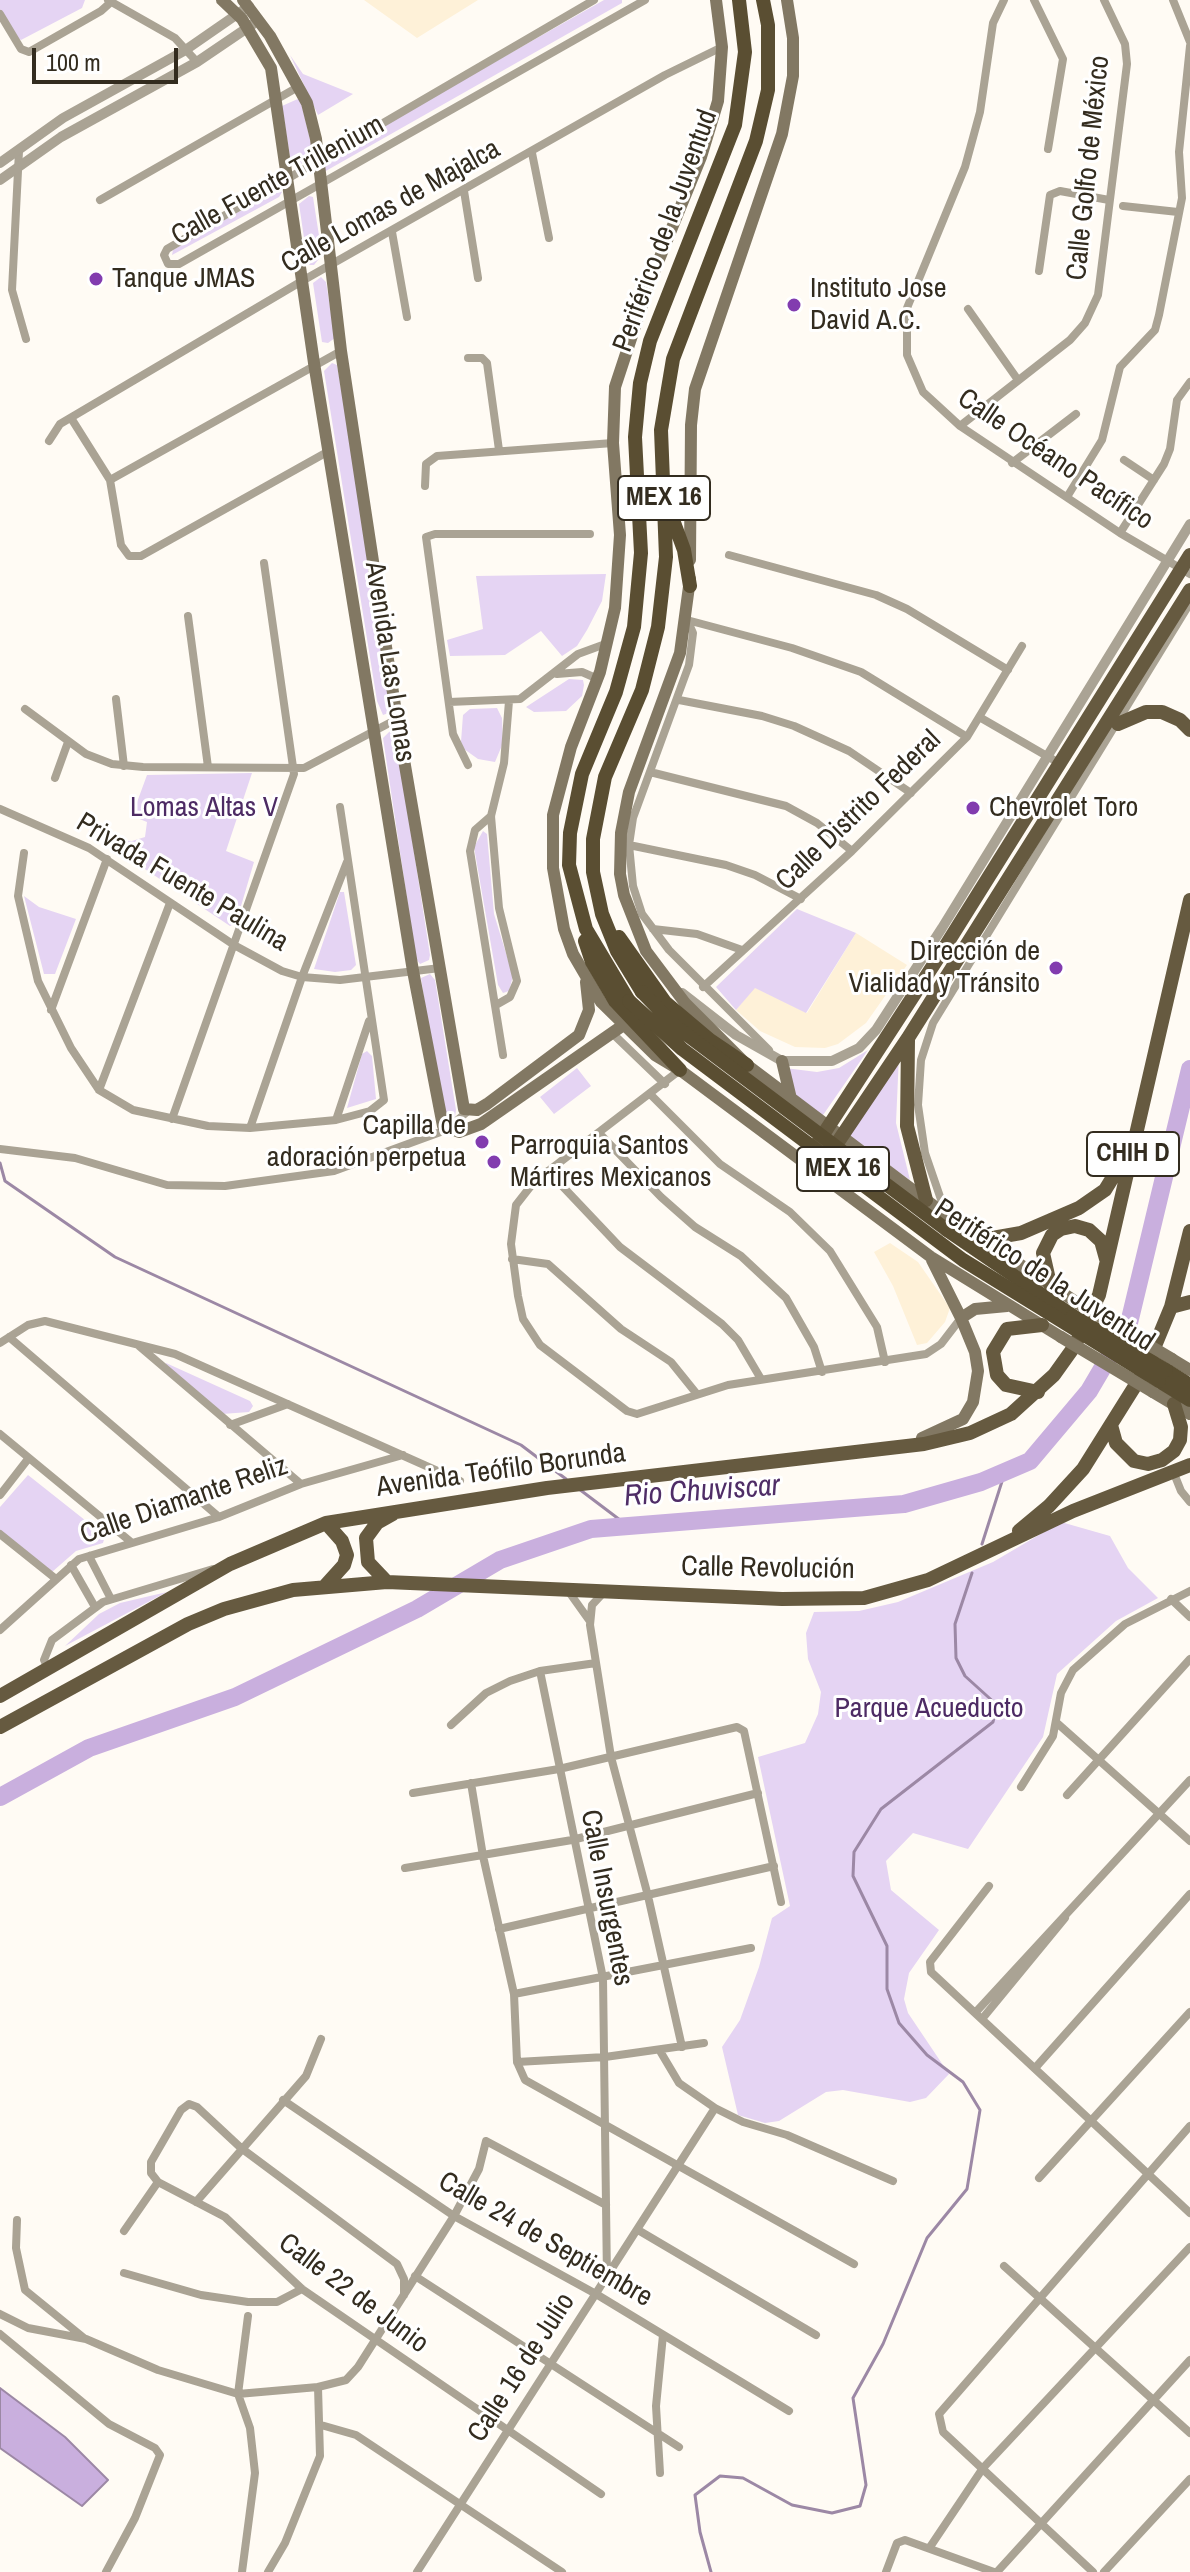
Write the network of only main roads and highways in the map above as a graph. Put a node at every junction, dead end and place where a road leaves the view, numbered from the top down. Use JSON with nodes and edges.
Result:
{"nodes":[{"id":1,"x":222,"y":0,"type":"edge"},
{"id":2,"x":716,"y":0,"type":"edge"},
{"id":3,"x":739,"y":0,"type":"edge"},
{"id":4,"x":763,"y":0,"type":"edge"},
{"id":5,"x":787,"y":0,"type":"edge"},
{"id":6,"x":250,"y":8,"type":"edge"},
{"id":7,"x":664,"y":496,"type":"junction"},
{"id":8,"x":1190,"y":555,"type":"edge"},
{"id":9,"x":1186,"y":571,"type":"edge"},
{"id":10,"x":690,"y":586,"type":"junction"},
{"id":11,"x":1190,"y":590,"type":"edge"},
{"id":12,"x":1118,"y":724,"type":"road end"},
{"id":13,"x":1190,"y":730,"type":"edge"},
{"id":14,"x":1190,"y":900,"type":"edge"},
{"id":15,"x":602,"y":914,"type":"junction"},
{"id":16,"x":586,"y":929,"type":"junction"},
{"id":17,"x":582,"y":972,"type":"junction"},
{"id":18,"x":617,"y":1030,"type":"junction"},
{"id":19,"x":908,"y":1038,"type":"junction"},
{"id":20,"x":782,"y":1061,"type":"road end"},
{"id":21,"x":747,"y":1065,"type":"junction"},
{"id":22,"x":680,"y":1070,"type":"junction"},
{"id":23,"x":791,"y":1099,"type":"junction"},
{"id":24,"x":1143,"y":1111,"type":"junction"},
{"id":25,"x":827,"y":1128,"type":"junction"},
{"id":26,"x":840,"y":1137,"type":"junction"},
{"id":27,"x":804,"y":1164,"type":"junction"},
{"id":28,"x":817,"y":1173,"type":"junction"},
{"id":29,"x":926,"y":1200,"type":"junction"},
{"id":30,"x":1190,"y":1231,"type":"edge"},
{"id":31,"x":981,"y":1240,"type":"junction"},
{"id":32,"x":931,"y":1257,"type":"junction"},
{"id":33,"x":1107,"y":1266,"type":"junction"},
{"id":34,"x":1050,"y":1284,"type":"junction"},
{"id":35,"x":1190,"y":1302,"type":"edge"},
{"id":36,"x":1008,"y":1306,"type":"junction"},
{"id":37,"x":1171,"y":1307,"type":"junction"},
{"id":38,"x":1076,"y":1310,"type":"junction"},
{"id":39,"x":961,"y":1318,"type":"junction"},
{"id":40,"x":1042,"y":1325,"type":"junction"},
{"id":41,"x":1190,"y":1370,"type":"edge"},
{"id":42,"x":1165,"y":1375,"type":"junction"},
{"id":43,"x":1190,"y":1382,"type":"edge"},
{"id":44,"x":1038,"y":1392,"type":"junction"},
{"id":45,"x":1190,"y":1400,"type":"edge"},
{"id":46,"x":1174,"y":1404,"type":"junction"},
{"id":47,"x":1190,"y":1414,"type":"edge"},
{"id":48,"x":1111,"y":1425,"type":"junction"},
{"id":49,"x":864,"y":1451,"type":"junction"},
{"id":50,"x":1190,"y":1465,"type":"edge"},
{"id":51,"x":404,"y":1508,"type":"junction"},
{"id":52,"x":326,"y":1523,"type":"junction"},
{"id":53,"x":1000,"y":1546,"type":"junction"},
{"id":54,"x":387,"y":1582,"type":"junction"},
{"id":55,"x":325,"y":1586,"type":"junction"},
{"id":56,"x":48,"y":1669,"type":"junction"},
{"id":57,"x":78,"y":1683,"type":"junction"},
{"id":58,"x":0,"y":1696,"type":"edge"},
{"id":59,"x":0,"y":1727,"type":"edge"}],
"edges":[{"from":1,"to":18,"type":"main road","name":"Avenida Las Lomas"},
{"from":2,"to":17,"type":"main road"},
{"from":3,"to":16,"type":"highway","name":"Periférico de la Juventud","number":"MEX 16"},
{"from":4,"to":7,"type":"highway","name":"Periférico de la Juventud","number":"MEX 16"},
{"from":5,"to":10,"type":"main road"},
{"from":6,"to":17,"type":"main road","name":"Avenida Las Lomas"},
{"from":7,"to":10,"type":"highway"},
{"from":7,"to":15,"type":"highway","name":"Periférico de la Juventud","number":"MEX 16"},
{"from":8,"to":9,"type":"main road"},
{"from":9,"to":25,"type":"main road"},
{"from":10,"to":21,"type":"main road"},
{"from":11,"to":19,"type":"main road"},
{"from":12,"to":13,"type":"main road"},
{"from":14,"to":24,"type":"main road","number":"CHIH D"},
{"from":15,"to":21,"type":"highway"},
{"from":15,"to":38,"type":"highway","name":"Periférico de la Juventud","number":"MEX 16","bridge":true},
{"from":16,"to":22,"type":"highway"},
{"from":16,"to":42,"type":"highway","name":"Periférico de la Juventud","number":"MEX 16","bridge":true},
{"from":17,"to":18,"type":"main road"},
{"from":18,"to":22,"type":"main road"},
{"from":19,"to":26,"type":"main road"},
{"from":19,"to":29,"type":"main road"},
{"from":20,"to":23,"type":"main road"},
{"from":21,"to":23,"type":"main road"},
{"from":22,"to":27,"type":"main road"},
{"from":23,"to":25,"type":"main road"},
{"from":24,"to":31,"type":"main road"},
{"from":24,"to":33,"type":"main road","number":"CHIH D"},
{"from":25,"to":26,"type":"main road"},
{"from":25,"to":27,"type":"main road"},
{"from":26,"to":28,"type":"main road"},
{"from":26,"to":29,"type":"main road"},
{"from":27,"to":28,"type":"main road"},
{"from":28,"to":32,"type":"main road"},
{"from":29,"to":31,"type":"main road"},
{"from":30,"to":37,"type":"main road"},
{"from":31,"to":34,"type":"main road"},
{"from":32,"to":36,"type":"main road"},
{"from":32,"to":39,"type":"main road"},
{"from":33,"to":34,"type":"main road"},
{"from":33,"to":44,"type":"main road","number":"CHIH D"},
{"from":34,"to":38,"type":"main road"},
{"from":35,"to":37,"type":"main road"},
{"from":36,"to":39,"type":"main road"},
{"from":36,"to":40,"type":"main road"},
{"from":37,"to":48,"type":"main road"},
{"from":38,"to":42,"type":"highway","name":"Periférico de la Juventud","number":"MEX 16","bridge":true},
{"from":39,"to":49,"type":"main road"},
{"from":40,"to":42,"type":"main road","bridge":true},
{"from":40,"to":44,"type":"main road"},
{"from":41,"to":42,"type":"main road","name":"Periférico de la Juventud"},
{"from":42,"to":43,"type":"highway"},
{"from":42,"to":45,"type":"highway","name":"Periférico de la Juventud","number":"MEX 16"},
{"from":42,"to":46,"type":"main road"},
{"from":44,"to":49,"type":"main road","name":"Avenida Teófilo Borunda"},
{"from":46,"to":47,"type":"main road"},
{"from":46,"to":48,"type":"main road"},
{"from":48,"to":53,"type":"main road"},
{"from":49,"to":51,"type":"main road","name":"Avenida Teófilo Borunda"},
{"from":50,"to":53,"type":"main road","name":"Calle Revolución"},
{"from":51,"to":52,"type":"main road","name":"Avenida Teófilo Borunda"},
{"from":51,"to":54,"type":"main road"},
{"from":52,"to":55,"type":"main road"},
{"from":52,"to":56,"type":"main road","name":"Avenida Teófilo Borunda"},
{"from":53,"to":54,"type":"main road","name":"Calle Revolución"},
{"from":54,"to":55,"type":"main road"},
{"from":55,"to":57,"type":"main road"},
{"from":56,"to":57,"type":"main road"},
{"from":56,"to":58,"type":"main road","name":"Avenida Teófilo Borunda"},
{"from":57,"to":59,"type":"main road"}]}
